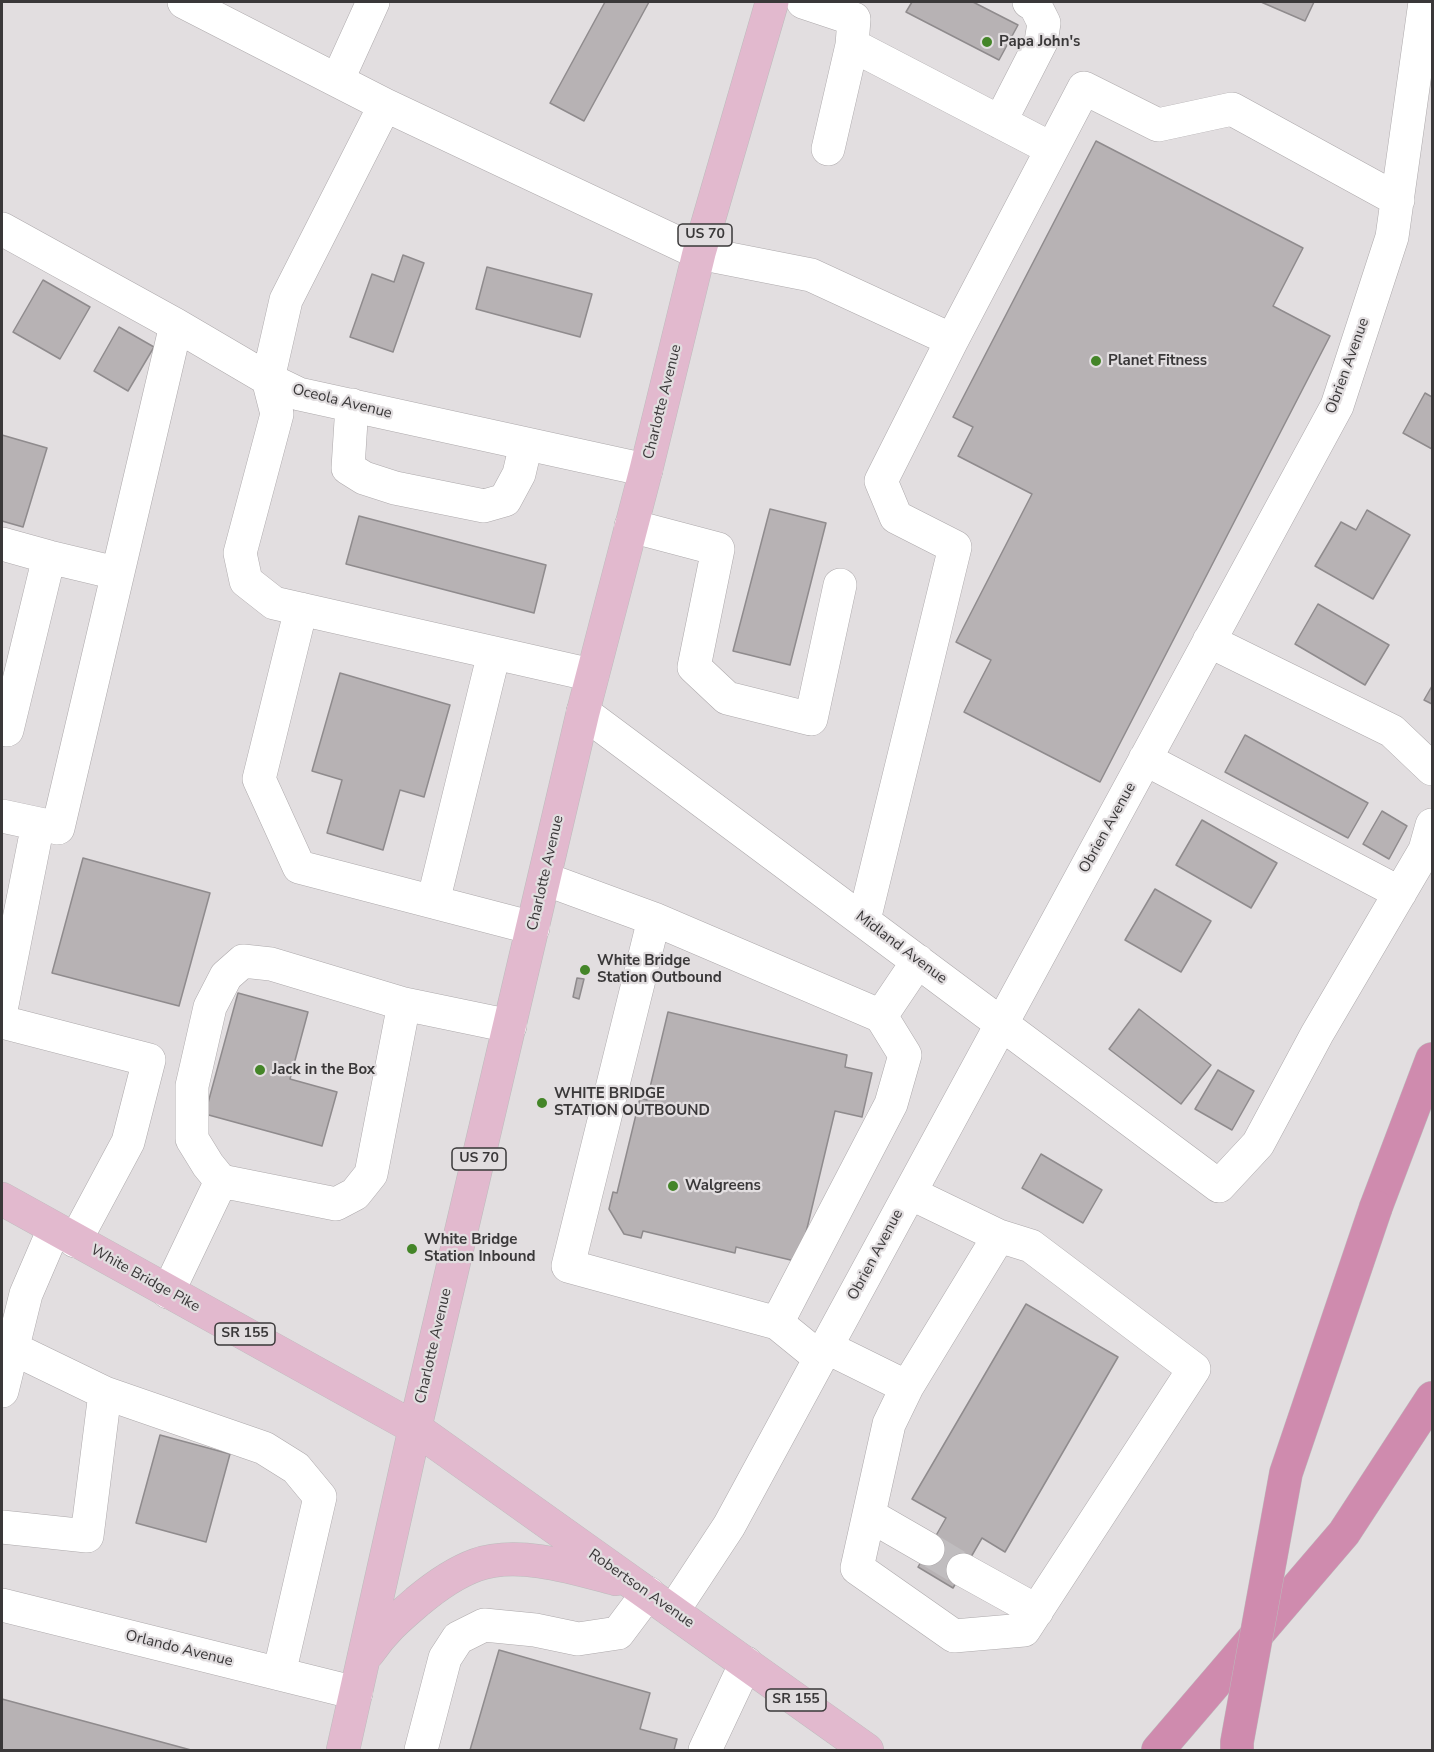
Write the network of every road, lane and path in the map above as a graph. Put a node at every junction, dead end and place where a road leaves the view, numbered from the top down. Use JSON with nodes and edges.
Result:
{"nodes":[{"id":1,"x":183,"y":2,"type":"edge"},
{"id":2,"x":373,"y":2,"type":"edge"},
{"id":3,"x":772,"y":2,"type":"edge"},
{"id":4,"x":803,"y":2,"type":"edge"},
{"id":5,"x":1029,"y":2,"type":"edge"},
{"id":6,"x":1425,"y":2,"type":"edge"},
{"id":7,"x":856,"y":22,"type":"edge"},
{"id":8,"x":338,"y":79,"type":"junction"},
{"id":9,"x":385,"y":105,"type":"junction"},
{"id":10,"x":1000,"y":122,"type":"junction"},
{"id":11,"x":828,"y":149,"type":"dead end"},
{"id":12,"x":1052,"y":149,"type":"junction"},
{"id":13,"x":1398,"y":200,"type":"junction"},
{"id":14,"x":2,"y":229,"type":"edge"},
{"id":15,"x":699,"y":253,"type":"junction"},
{"id":16,"x":177,"y":325,"type":"junction"},
{"id":17,"x":952,"y":340,"type":"junction"},
{"id":18,"x":268,"y":379,"type":"junction"},
{"id":19,"x":352,"y":405,"type":"junction"},
{"id":20,"x":526,"y":444,"type":"junction"},
{"id":21,"x":646,"y":470,"type":"junction"},
{"id":22,"x":632,"y":526,"type":"junction"},
{"id":23,"x":2,"y":544,"type":"edge"},
{"id":24,"x":49,"y":557,"type":"junction"},
{"id":25,"x":116,"y":573,"type":"junction"},
{"id":26,"x":840,"y":585,"type":"dead end"},
{"id":27,"x":302,"y":609,"type":"junction"},
{"id":28,"x":15,"y":640,"type":"edge"},
{"id":29,"x":1209,"y":641,"type":"junction"},
{"id":30,"x":494,"y":653,"type":"junction"},
{"id":31,"x":592,"y":675,"type":"junction"},
{"id":32,"x":583,"y":712,"type":"junction"},
{"id":33,"x":2,"y":729,"type":"edge"},
{"id":34,"x":1145,"y":759,"type":"junction"},
{"id":35,"x":1432,"y":769,"type":"edge"},
{"id":36,"x":2,"y":816,"type":"edge"},
{"id":37,"x":38,"y":824,"type":"junction"},
{"id":38,"x":1432,"y":825,"type":"edge"},
{"id":39,"x":544,"y":879,"type":"junction"},
{"id":40,"x":1400,"y":893,"type":"junction"},
{"id":41,"x":433,"y":902,"type":"junction"},
{"id":42,"x":654,"y":919,"type":"junction"},
{"id":43,"x":864,"y":920,"type":"junction"},
{"id":44,"x":533,"y":928,"type":"junction"},
{"id":45,"x":918,"y":961,"type":"junction"},
{"id":46,"x":404,"y":1004,"type":"junction"},
{"id":47,"x":2,"y":1005,"type":"edge"},
{"id":48,"x":881,"y":1016,"type":"junction"},
{"id":49,"x":2,"y":1022,"type":"edge"},
{"id":50,"x":1002,"y":1024,"type":"junction"},
{"id":51,"x":510,"y":1026,"type":"junction"},
{"id":52,"x":1432,"y":1059,"type":"edge"},
{"id":53,"x":221,"y":1181,"type":"junction"},
{"id":54,"x":910,"y":1193,"type":"junction"},
{"id":55,"x":2,"y":1198,"type":"edge"},
{"id":56,"x":65,"y":1235,"type":"junction"},
{"id":57,"x":999,"y":1236,"type":"junction"},
{"id":58,"x":168,"y":1292,"type":"junction"},
{"id":59,"x":777,"y":1323,"type":"junction"},
{"id":60,"x":12,"y":1348,"type":"junction"},
{"id":61,"x":823,"y":1353,"type":"junction"},
{"id":62,"x":907,"y":1387,"type":"junction"},
{"id":63,"x":2,"y":1391,"type":"edge"},
{"id":64,"x":105,"y":1393,"type":"junction"},
{"id":65,"x":1432,"y":1398,"type":"edge"},
{"id":66,"x":415,"y":1428,"type":"junction"},
{"id":67,"x":869,"y":1515,"type":"junction"},
{"id":68,"x":2,"y":1527,"type":"edge"},
{"id":69,"x":928,"y":1549,"type":"tunnel mouth"},
{"id":70,"x":963,"y":1570,"type":"tunnel mouth"},
{"id":71,"x":652,"y":1596,"type":"junction"},
{"id":72,"x":2,"y":1605,"type":"edge"},
{"id":73,"x":1037,"y":1611,"type":"junction"},
{"id":74,"x":364,"y":1659,"type":"junction"},
{"id":75,"x":746,"y":1663,"type":"junction"},
{"id":76,"x":279,"y":1674,"type":"junction"},
{"id":77,"x":356,"y":1693,"type":"junction"},
{"id":78,"x":854,"y":1746,"type":"edge"},
{"id":79,"x":343,"y":1750,"type":"edge"},
{"id":80,"x":421,"y":1750,"type":"edge"},
{"id":81,"x":705,"y":1750,"type":"edge"},
{"id":82,"x":1158,"y":1750,"type":"edge"},
{"id":83,"x":1237,"y":1750,"type":"edge"}],
"edges":[{"from":1,"to":8,"type":"street"},
{"from":2,"to":8,"type":"street"},
{"from":3,"to":15,"type":"main road","name":"Charlotte Avenue","number":"US 70"},
{"from":4,"to":7,"type":"street"},
{"from":5,"to":10,"type":"street"},
{"from":6,"to":13,"type":"street","name":"Obrien Avenue"},
{"from":7,"to":10,"type":"street"},
{"from":7,"to":11,"type":"street"},
{"from":8,"to":9,"type":"street"},
{"from":9,"to":15,"type":"street"},
{"from":9,"to":18,"type":"street"},
{"from":10,"to":12,"type":"street"},
{"from":12,"to":13,"type":"street"},
{"from":12,"to":17,"type":"street"},
{"from":13,"to":29,"type":"street","name":"Obrien Avenue"},
{"from":14,"to":16,"type":"street","name":"Oceola Avenue"},
{"from":15,"to":17,"type":"street"},
{"from":15,"to":21,"type":"main road","name":"Charlotte Avenue","number":"US 70"},
{"from":16,"to":18,"type":"street","name":"Oceola Avenue"},
{"from":16,"to":25,"type":"street"},
{"from":17,"to":43,"type":"street"},
{"from":18,"to":19,"type":"street","name":"Oceola Avenue"},
{"from":18,"to":27,"type":"street"},
{"from":19,"to":20,"type":"street","name":"Oceola Avenue"},
{"from":19,"to":20,"type":"street"},
{"from":20,"to":21,"type":"street","name":"Oceola Avenue"},
{"from":21,"to":22,"type":"main road","name":"Charlotte Avenue","number":"US 70"},
{"from":22,"to":26,"type":"street"},
{"from":22,"to":31,"type":"main road","name":"Charlotte Avenue","number":"US 70"},
{"from":23,"to":24,"type":"street"},
{"from":24,"to":25,"type":"street"},
{"from":24,"to":28,"type":"street"},
{"from":25,"to":37,"type":"street"},
{"from":27,"to":30,"type":"street"},
{"from":27,"to":41,"type":"street"},
{"from":28,"to":33,"type":"street"},
{"from":29,"to":34,"type":"street","name":"Obrien Avenue"},
{"from":29,"to":35,"type":"street"},
{"from":30,"to":31,"type":"street"},
{"from":30,"to":41,"type":"street"},
{"from":31,"to":32,"type":"main road","name":"Charlotte Avenue","number":"US 70"},
{"from":32,"to":39,"type":"main road","name":"Charlotte Avenue","number":"US 70"},
{"from":32,"to":43,"type":"street","name":"Midland Avenue"},
{"from":34,"to":40,"type":"street"},
{"from":34,"to":50,"type":"street","name":"Obrien Avenue"},
{"from":36,"to":37,"type":"street"},
{"from":37,"to":47,"type":"street"},
{"from":38,"to":40,"type":"street"},
{"from":39,"to":42,"type":"street"},
{"from":39,"to":44,"type":"main road","name":"Charlotte Avenue","number":"US 70"},
{"from":40,"to":50,"type":"street","name":"Midland Avenue"},
{"from":41,"to":44,"type":"street"},
{"from":42,"to":48,"type":"street"},
{"from":42,"to":59,"type":"street"},
{"from":43,"to":45,"type":"street","name":"Midland Avenue"},
{"from":44,"to":51,"type":"main road","name":"Charlotte Avenue","number":"US 70"},
{"from":45,"to":48,"type":"street"},
{"from":45,"to":50,"type":"street","name":"Midland Avenue"},
{"from":46,"to":51,"type":"street"},
{"from":46,"to":53,"type":"street"},
{"from":46,"to":53,"type":"street"},
{"from":48,"to":59,"type":"street"},
{"from":49,"to":56,"type":"street"},
{"from":50,"to":54,"type":"street","name":"Obrien Avenue"},
{"from":51,"to":66,"type":"main road","name":"Charlotte Avenue","number":"US 70"},
{"from":52,"to":83,"type":"highway","bridge":true},
{"from":53,"to":58,"type":"street"},
{"from":54,"to":57,"type":"street"},
{"from":54,"to":61,"type":"street","name":"Obrien Avenue"},
{"from":55,"to":56,"type":"main road","name":"White Bridge Pike","number":"SR 155"},
{"from":56,"to":58,"type":"main road","name":"White Bridge Pike","number":"SR 155"},
{"from":56,"to":60,"type":"street"},
{"from":57,"to":62,"type":"street"},
{"from":57,"to":73,"type":"street"},
{"from":58,"to":66,"type":"main road","name":"White Bridge Pike","number":"SR 155"},
{"from":59,"to":61,"type":"street"},
{"from":60,"to":63,"type":"street"},
{"from":60,"to":64,"type":"street"},
{"from":61,"to":62,"type":"street"},
{"from":61,"to":71,"type":"street","name":"Obrien Avenue"},
{"from":62,"to":67,"type":"street"},
{"from":64,"to":68,"type":"street"},
{"from":64,"to":76,"type":"street"},
{"from":65,"to":82,"type":"highway"},
{"from":66,"to":71,"type":"main road","name":"Robertson Avenue","number":"SR 155"},
{"from":66,"to":74,"type":"main road","name":"Charlotte Avenue","number":"US 70"},
{"from":67,"to":69,"type":"street"},
{"from":67,"to":73,"type":"street"},
{"from":70,"to":73,"type":"street"},
{"from":71,"to":74,"type":"main road"},
{"from":71,"to":75,"type":"main road","name":"Robertson Avenue","number":"SR 155"},
{"from":71,"to":80,"type":"street","name":"Obrien Avenue"},
{"from":72,"to":76,"type":"street","name":"Orlando Avenue"},
{"from":74,"to":77,"type":"main road","name":"Charlotte Avenue","number":"US 70"},
{"from":75,"to":78,"type":"main road","name":"Robertson Avenue","number":"SR 155"},
{"from":75,"to":81,"type":"street"},
{"from":76,"to":77,"type":"street","name":"Orlando Avenue"},
{"from":77,"to":79,"type":"main road","name":"Charlotte Avenue","number":"US 70"}]}
